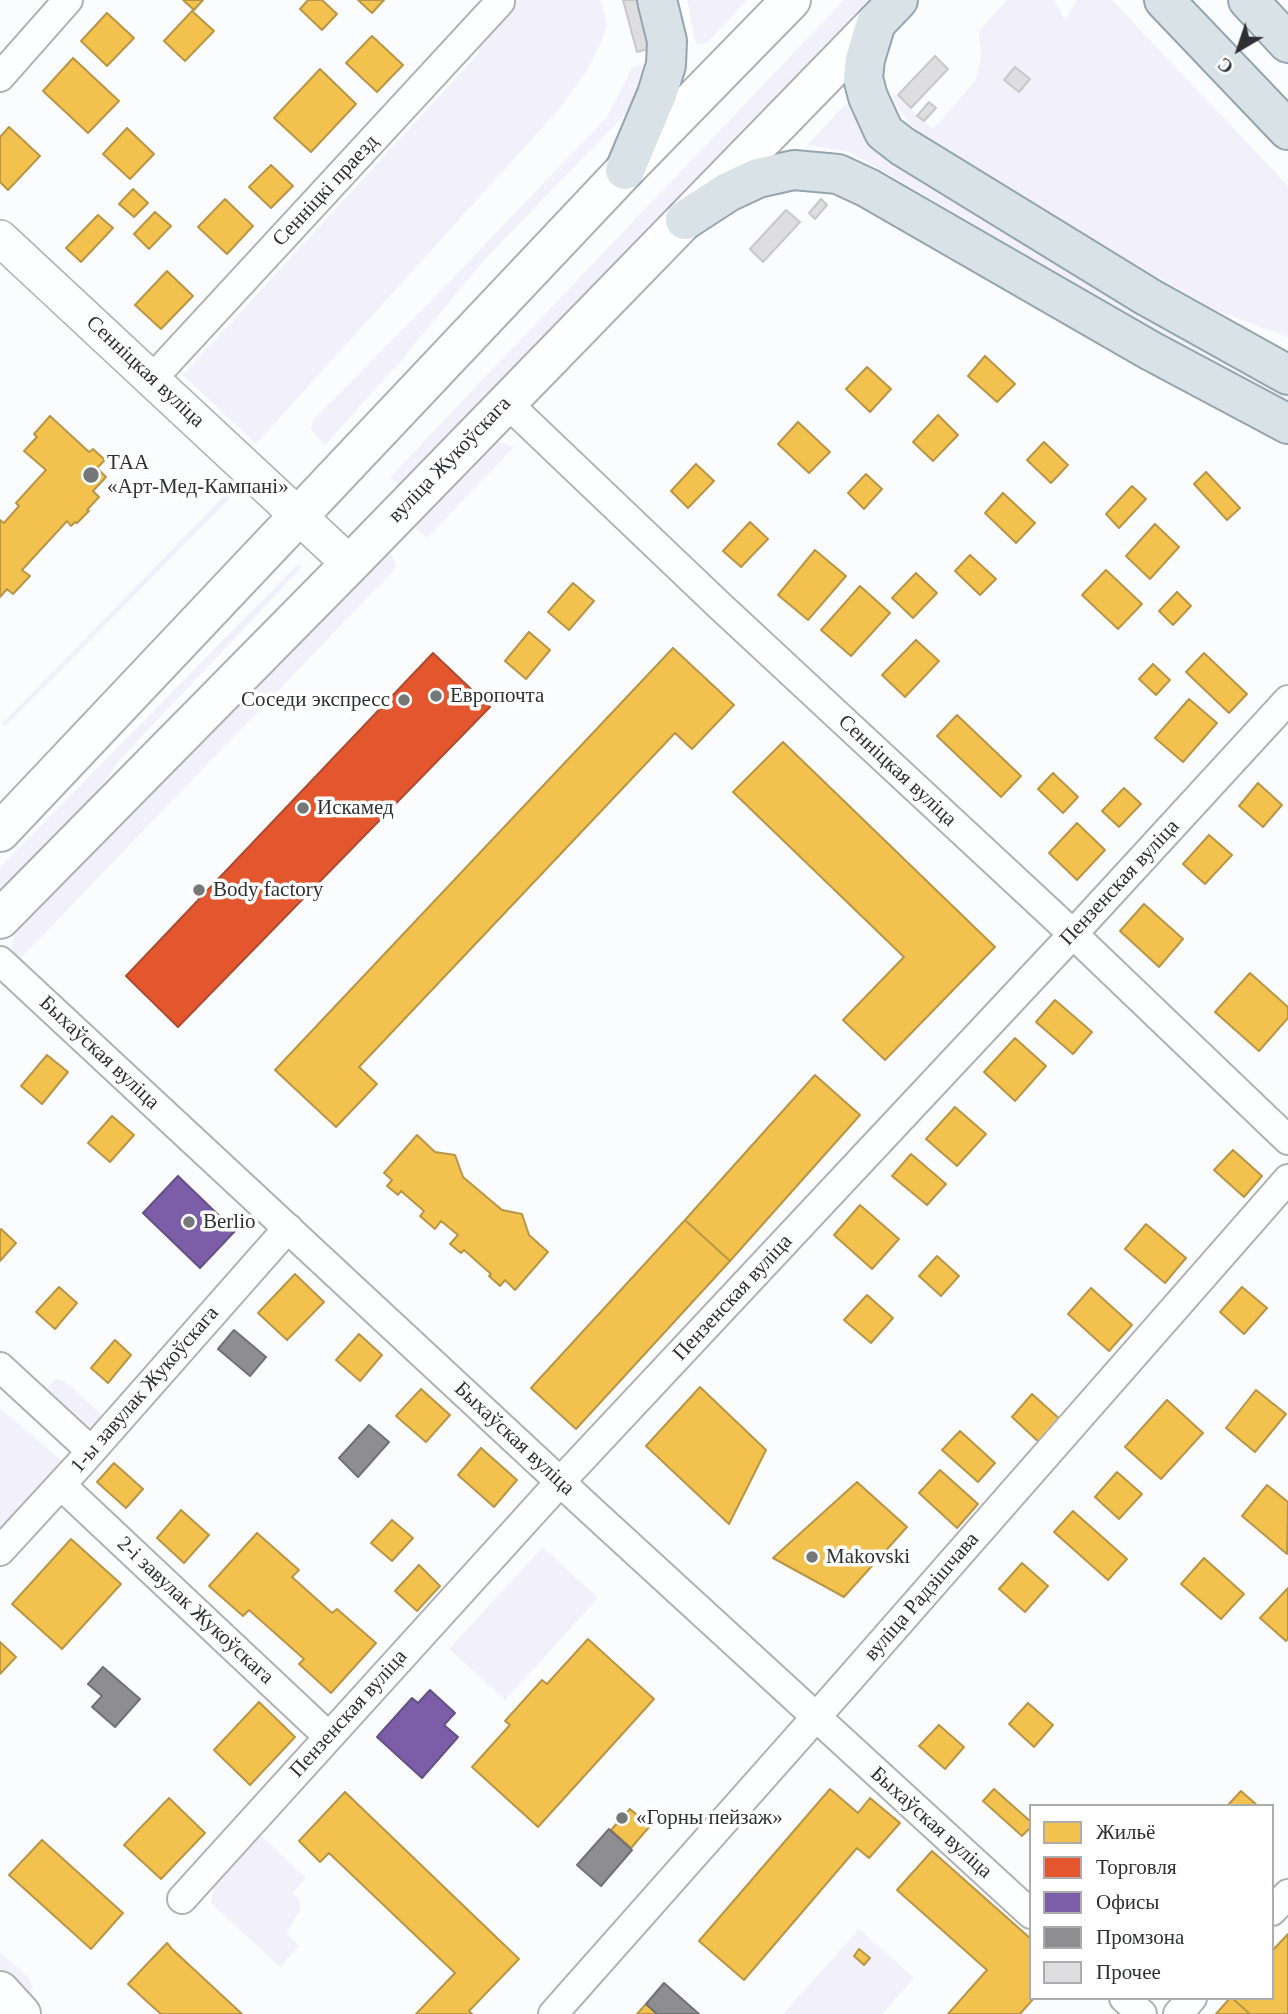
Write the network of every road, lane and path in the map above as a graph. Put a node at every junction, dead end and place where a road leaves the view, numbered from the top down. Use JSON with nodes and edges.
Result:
{"nodes":[{"id":1,"x":68,"y":0,"type":"edge"},
{"id":2,"x":657,"y":0,"type":"edge"},
{"id":3,"x":791,"y":0,"type":"edge"},
{"id":4,"x":1164,"y":0,"type":"edge"},
{"id":5,"x":1248,"y":0,"type":"edge"},
{"id":6,"x":500,"y":2,"type":"dead end"},
{"id":7,"x":887,"y":12,"type":"edge"},
{"id":8,"x":1288,"y":43,"type":"edge"},
{"id":9,"x":0,"y":77,"type":"edge"},
{"id":10,"x":1288,"y":130,"type":"edge"},
{"id":11,"x":625,"y":170,"type":"junction"},
{"id":12,"x":685,"y":220,"type":"junction"},
{"id":13,"x":0,"y":238,"type":"edge"},
{"id":14,"x":1288,"y":375,"type":"edge"},
{"id":15,"x":152,"y":379,"type":"junction"},
{"id":16,"x":506,"y":402,"type":"junction"},
{"id":17,"x":1288,"y":424,"type":"edge"},
{"id":18,"x":298,"y":515,"type":"junction"},
{"id":19,"x":350,"y":564,"type":"junction"},
{"id":20,"x":1288,"y":700,"type":"edge"},
{"id":21,"x":0,"y":832,"type":"edge"},
{"id":22,"x":0,"y":919,"type":"edge"},
{"id":23,"x":1073,"y":934,"type":"junction"},
{"id":24,"x":0,"y":961,"type":"edge"},
{"id":25,"x":1288,"y":1140,"type":"edge"},
{"id":26,"x":1288,"y":1179,"type":"edge"},
{"id":27,"x":288,"y":1228,"type":"junction"},
{"id":28,"x":0,"y":1367,"type":"edge"},
{"id":29,"x":90,"y":1451,"type":"junction"},
{"id":30,"x":560,"y":1482,"type":"junction"},
{"id":31,"x":61,"y":1485,"type":"junction"},
{"id":32,"x":0,"y":1551,"type":"edge"},
{"id":33,"x":816,"y":1718,"type":"junction"},
{"id":34,"x":328,"y":1737,"type":"junction"},
{"id":35,"x":1288,"y":1894,"type":"edge"},
{"id":36,"x":182,"y":1899,"type":"dead end"},
{"id":37,"x":1274,"y":1909,"type":"edge"},
{"id":38,"x":1029,"y":1912,"type":"edge"},
{"id":39,"x":0,"y":1992,"type":"edge"},
{"id":40,"x":1126,"y":2000,"type":"edge"},
{"id":41,"x":1190,"y":2000,"type":"edge"},
{"id":42,"x":21,"y":2014,"type":"edge"},
{"id":43,"x":553,"y":2014,"type":"edge"},
{"id":44,"x":1142,"y":2014,"type":"edge"},
{"id":45,"x":1178,"y":2014,"type":"edge"}],
"edges":[{"from":1,"to":9,"type":"street"},
{"from":2,"to":11,"type":"main road"},
{"from":3,"to":11,"type":"main road"},
{"from":4,"to":10,"type":"main road"},
{"from":5,"to":8,"type":"main road"},
{"from":6,"to":15,"type":"street","name":"Сенніцкі праезд"},
{"from":7,"to":12,"type":"main road","name":"вуліца Жукоўскага"},
{"from":7,"to":14,"type":"main road"},
{"from":11,"to":18,"type":"main road"},
{"from":12,"to":16,"type":"main road","name":"вуліца Жукоўскага"},
{"from":12,"to":17,"type":"main road"},
{"from":13,"to":15,"type":"street","name":"Сенніцкая вуліца"},
{"from":15,"to":18,"type":"street","name":"Сенніцкая вуліца"},
{"from":16,"to":19,"type":"main road","name":"вуліца Жукоўскага"},
{"from":16,"to":23,"type":"street","name":"Сенніцкая вуліца"},
{"from":18,"to":19,"type":"street","name":"Сенніцкая вуліца"},
{"from":18,"to":21,"type":"main road"},
{"from":19,"to":22,"type":"main road","name":"вуліца Жукоўскага"},
{"from":20,"to":23,"type":"street","name":"Пензенская вуліца"},
{"from":23,"to":25,"type":"street","name":"Сенніцкая вуліца"},
{"from":23,"to":30,"type":"street","name":"Пензенская вуліца"},
{"from":24,"to":27,"type":"street","name":"Быхаўская вуліца"},
{"from":26,"to":33,"type":"street","name":"вуліца Радзішчава"},
{"from":27,"to":29,"type":"street","name":"1-ы завулак Жукоўскага"},
{"from":27,"to":30,"type":"street","name":"Быхаўская вуліца"},
{"from":28,"to":29,"type":"street"},
{"from":29,"to":31,"type":"street","name":"1-ы завулак Жукоўскага"},
{"from":30,"to":33,"type":"street","name":"Быхаўская вуліца"},
{"from":30,"to":34,"type":"street","name":"Пензенская вуліца"},
{"from":31,"to":32,"type":"street","name":"1-ы завулак Жукоўскага"},
{"from":31,"to":34,"type":"street","name":"2-і завулак Жукоўскага"},
{"from":33,"to":38,"type":"street","name":"Быхаўская вуліца"},
{"from":33,"to":43,"type":"street","name":"вуліца Радзішчава"},
{"from":34,"to":36,"type":"street","name":"Пензенская вуліца"},
{"from":35,"to":37,"type":"street"},
{"from":39,"to":42,"type":"main road"},
{"from":40,"to":44,"type":"street"},
{"from":41,"to":45,"type":"street"}]}
